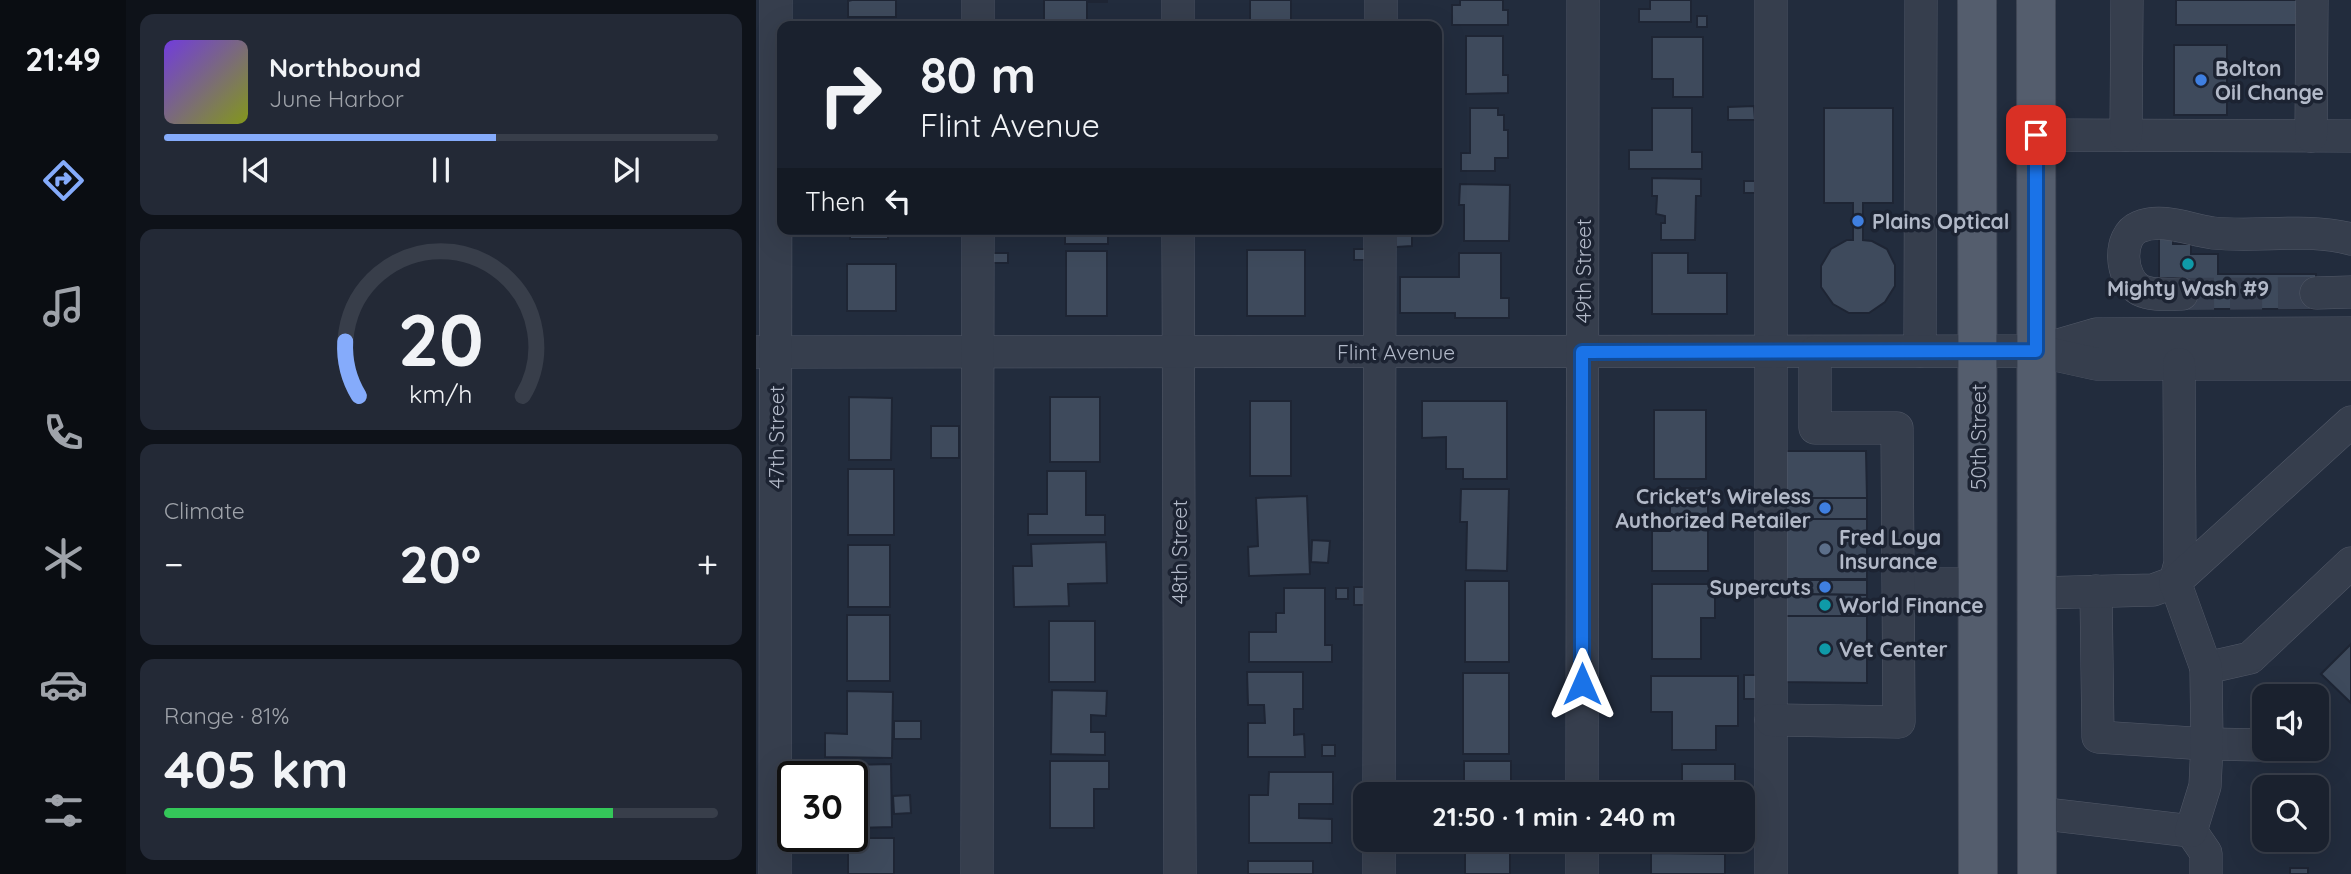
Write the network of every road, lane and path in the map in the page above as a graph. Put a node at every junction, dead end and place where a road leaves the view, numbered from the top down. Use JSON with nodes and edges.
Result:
{"nodes":[{"id":1,"x":776,"y":0,"type":"edge"},
{"id":2,"x":978,"y":0,"type":"edge"},
{"id":3,"x":1178,"y":0,"type":"edge"},
{"id":4,"x":1381,"y":0,"type":"edge"},
{"id":5,"x":1583,"y":0,"type":"edge"},
{"id":6,"x":1771,"y":0,"type":"edge"},
{"id":7,"x":1921,"y":0,"type":"edge"},
{"id":8,"x":1977,"y":0,"type":"edge"},
{"id":9,"x":2036,"y":0,"type":"edge"},
{"id":10,"x":2127,"y":0,"type":"edge"},
{"id":11,"x":2312,"y":0,"type":"edge"},
{"id":12,"x":978,"y":21,"type":"edge"},
{"id":13,"x":1178,"y":21,"type":"edge"},
{"id":14,"x":1381,"y":21,"type":"edge"},
{"id":15,"x":2036,"y":135,"type":"junction"},
{"id":16,"x":2126,"y":135,"type":"junction"},
{"id":17,"x":2311,"y":136,"type":"junction"},
{"id":18,"x":2351,"y":136,"type":"edge"},
{"id":19,"x":978,"y":235,"type":"edge"},
{"id":20,"x":1178,"y":235,"type":"edge"},
{"id":21,"x":1380,"y":235,"type":"edge"},
{"id":22,"x":2351,"y":239,"type":"edge"},
{"id":23,"x":2351,"y":292,"type":"edge"},
{"id":24,"x":2316,"y":293,"type":"tunnel mouth"},
{"id":25,"x":2182,"y":294,"type":"tunnel mouth"},
{"id":26,"x":2351,"y":333,"type":"edge"},
{"id":27,"x":1920,"y":351,"type":"junction"},
{"id":28,"x":1978,"y":351,"type":"junction"},
{"id":29,"x":2036,"y":351,"type":"junction"},
{"id":30,"x":766,"y":352,"type":"edge"},
{"id":31,"x":978,"y":352,"type":"junction"},
{"id":32,"x":1178,"y":352,"type":"junction"},
{"id":33,"x":1380,"y":352,"type":"junction"},
{"id":34,"x":1582,"y":352,"type":"junction"},
{"id":35,"x":1771,"y":352,"type":"junction"},
{"id":36,"x":1815,"y":352,"type":"junction"},
{"id":37,"x":2179,"y":364,"type":"junction"},
{"id":38,"x":2351,"y":364,"type":"edge"},
{"id":39,"x":2351,"y":422,"type":"edge"},
{"id":40,"x":2351,"y":563,"type":"edge"},
{"id":41,"x":2175,"y":582,"type":"junction"},
{"id":42,"x":1899,"y":584,"type":"junction"},
{"id":43,"x":1978,"y":584,"type":"junction"},
{"id":44,"x":2096,"y":591,"type":"junction"},
{"id":45,"x":2037,"y":593,"type":"junction"},
{"id":46,"x":2206,"y":668,"type":"junction"},
{"id":47,"x":1771,"y":720,"type":"junction"},
{"id":48,"x":2207,"y":744,"type":"junction"},
{"id":49,"x":2252,"y":745,"type":"edge"},
{"id":50,"x":1379,"y":782,"type":"edge"},
{"id":51,"x":1582,"y":782,"type":"edge"},
{"id":52,"x":2037,"y":813,"type":"junction"},
{"id":53,"x":2191,"y":831,"type":"junction"},
{"id":54,"x":1379,"y":852,"type":"edge"},
{"id":55,"x":1582,"y":852,"type":"edge"},
{"id":56,"x":775,"y":874,"type":"edge"},
{"id":57,"x":976,"y":874,"type":"edge"},
{"id":58,"x":1180,"y":874,"type":"edge"},
{"id":59,"x":1379,"y":874,"type":"edge"},
{"id":60,"x":1582,"y":874,"type":"edge"},
{"id":61,"x":1771,"y":874,"type":"edge"},
{"id":62,"x":1978,"y":874,"type":"edge"},
{"id":63,"x":2037,"y":874,"type":"edge"},
{"id":64,"x":2206,"y":874,"type":"edge"}],
"edges":[{"from":1,"to":30,"type":"street","name":"47th Street"},
{"from":2,"to":12,"type":"street"},
{"from":3,"to":13,"type":"street"},
{"from":4,"to":14,"type":"street"},
{"from":5,"to":34,"type":"street","name":"49th Street"},
{"from":6,"to":35,"type":"street"},
{"from":7,"to":27,"type":"street"},
{"from":8,"to":28,"type":"main road","name":"50th Street"},
{"from":9,"to":15,"type":"main road"},
{"from":10,"to":16,"type":"street"},
{"from":11,"to":17,"type":"street"},
{"from":15,"to":16,"type":"street"},
{"from":15,"to":29,"type":"main road"},
{"from":16,"to":17,"type":"street"},
{"from":17,"to":18,"type":"street"},
{"from":19,"to":31,"type":"street"},
{"from":20,"to":32,"type":"street","name":"48th Street"},
{"from":21,"to":33,"type":"street"},
{"from":22,"to":25,"type":"street"},
{"from":23,"to":24,"type":"street"},
{"from":26,"to":29,"type":"street"},
{"from":27,"to":28,"type":"street","name":"Flint Avenue"},
{"from":27,"to":36,"type":"street","name":"Flint Avenue"},
{"from":28,"to":29,"type":"street","name":"Flint Avenue"},
{"from":28,"to":43,"type":"main road","name":"50th Street"},
{"from":29,"to":37,"type":"street"},
{"from":29,"to":45,"type":"main road"},
{"from":30,"to":31,"type":"street","name":"Flint Avenue"},
{"from":30,"to":56,"type":"street","name":"47th Street"},
{"from":31,"to":32,"type":"street","name":"Flint Avenue"},
{"from":31,"to":57,"type":"street"},
{"from":32,"to":33,"type":"street","name":"Flint Avenue"},
{"from":32,"to":58,"type":"street","name":"48th Street"},
{"from":33,"to":34,"type":"street","name":"Flint Avenue"},
{"from":33,"to":50,"type":"street"},
{"from":34,"to":35,"type":"street","name":"Flint Avenue"},
{"from":34,"to":51,"type":"street","name":"49th Street"},
{"from":35,"to":36,"type":"street","name":"Flint Avenue"},
{"from":35,"to":47,"type":"street"},
{"from":36,"to":42,"type":"street"},
{"from":37,"to":38,"type":"street"},
{"from":37,"to":41,"type":"street"},
{"from":39,"to":41,"type":"street"},
{"from":40,"to":46,"type":"street"},
{"from":41,"to":44,"type":"street"},
{"from":41,"to":46,"type":"street"},
{"from":42,"to":43,"type":"street"},
{"from":42,"to":47,"type":"street"},
{"from":43,"to":62,"type":"main road","name":"50th Street"},
{"from":44,"to":45,"type":"street"},
{"from":44,"to":48,"type":"street"},
{"from":45,"to":52,"type":"main road"},
{"from":46,"to":48,"type":"street"},
{"from":47,"to":61,"type":"street"},
{"from":48,"to":49,"type":"street"},
{"from":48,"to":53,"type":"street"},
{"from":52,"to":53,"type":"street"},
{"from":52,"to":63,"type":"main road"},
{"from":53,"to":64,"type":"street"},
{"from":54,"to":59,"type":"street"},
{"from":55,"to":60,"type":"street"}]}
